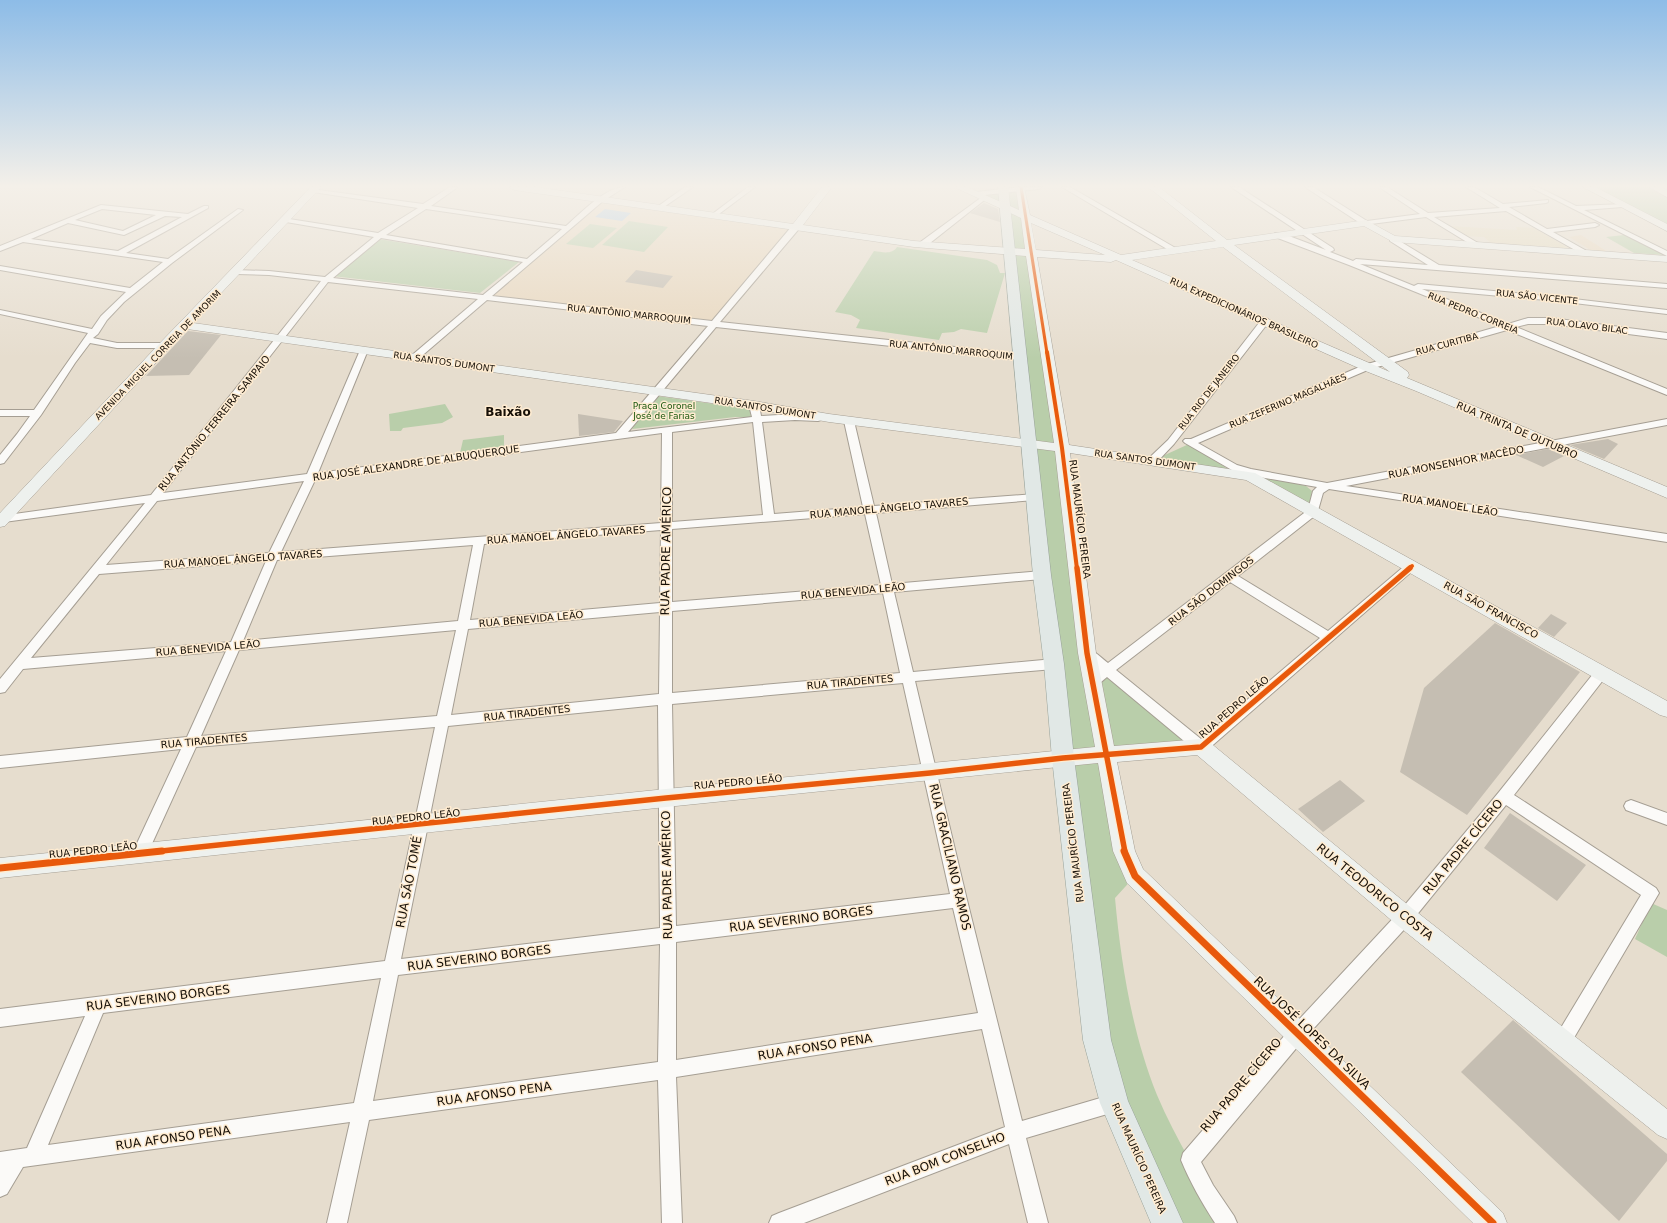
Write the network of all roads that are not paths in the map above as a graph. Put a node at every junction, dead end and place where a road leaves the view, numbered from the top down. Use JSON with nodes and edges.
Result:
{"nodes":[{"id":1,"x":12,"y":244,"type":"edge"},
{"id":2,"x":53,"y":244,"type":"edge"},
{"id":3,"x":137,"y":244,"type":"edge"},
{"id":4,"x":193,"y":244,"type":"edge"},
{"id":5,"x":263,"y":244,"type":"edge"},
{"id":6,"x":369,"y":244,"type":"edge"},
{"id":7,"x":422,"y":244,"type":"edge"},
{"id":8,"x":548,"y":244,"type":"edge"},
{"id":9,"x":781,"y":244,"type":"edge"},
{"id":10,"x":915,"y":244,"type":"edge"},
{"id":11,"x":1010,"y":244,"type":"edge"},
{"id":12,"x":1031,"y":244,"type":"edge"},
{"id":13,"x":1089,"y":244,"type":"edge"},
{"id":14,"x":1166,"y":244,"type":"edge"},
{"id":15,"x":1217,"y":244,"type":"edge"},
{"id":16,"x":1226,"y":244,"type":"edge"},
{"id":17,"x":1300,"y":244,"type":"edge"},
{"id":18,"x":1321,"y":244,"type":"edge"},
{"id":19,"x":1401,"y":244,"type":"edge"},
{"id":20,"x":1463,"y":244,"type":"edge"},
{"id":21,"x":1569,"y":244,"type":"edge"},
{"id":22,"x":1647,"y":244,"type":"edge"},
{"id":23,"x":922,"y":245,"type":"joint"},
{"id":24,"x":1476,"y":245,"type":"joint"},
{"id":25,"x":0,"y":249,"type":"edge"},
{"id":26,"x":1176,"y":250,"type":"junction"},
{"id":27,"x":1105,"y":251,"type":"junction"},
{"id":28,"x":1011,"y":252,"type":"junction"},
{"id":29,"x":1582,"y":252,"type":"junction"},
{"id":30,"x":120,"y":253,"type":"junction"},
{"id":31,"x":1032,"y":253,"type":"junction"},
{"id":32,"x":1667,"y":254,"type":"edge"},
{"id":33,"x":1094,"y":258,"type":"junction"},
{"id":34,"x":1123,"y":259,"type":"junction"},
{"id":35,"x":1667,"y":259,"type":"edge"},
{"id":36,"x":169,"y":261,"type":"junction"},
{"id":37,"x":528,"y":261,"type":"junction"},
{"id":38,"x":1347,"y":261,"type":"junction"},
{"id":39,"x":1439,"y":267,"type":"junction"},
{"id":40,"x":0,"y":268,"type":"edge"},
{"id":41,"x":237,"y":272,"type":"junction"},
{"id":42,"x":326,"y":280,"type":"junction"},
{"id":43,"x":1406,"y":285,"type":"junction"},
{"id":44,"x":1667,"y":286,"type":"edge"},
{"id":45,"x":132,"y":291,"type":"junction"},
{"id":46,"x":484,"y":298,"type":"junction"},
{"id":47,"x":0,"y":312,"type":"edge"},
{"id":48,"x":1667,"y":312,"type":"edge"},
{"id":49,"x":1265,"y":321,"type":"junction"},
{"id":50,"x":715,"y":324,"type":"junction"},
{"id":51,"x":185,"y":325,"type":"junction"},
{"id":52,"x":1509,"y":328,"type":"junction"},
{"id":53,"x":95,"y":332,"type":"junction"},
{"id":54,"x":1667,"y":336,"type":"edge"},
{"id":55,"x":281,"y":338,"type":"junction"},
{"id":56,"x":89,"y":340,"type":"junction"},
{"id":57,"x":164,"y":346,"type":"junction"},
{"id":58,"x":364,"y":350,"type":"junction"},
{"id":59,"x":1021,"y":357,"type":"junction"},
{"id":60,"x":414,"y":358,"type":"junction"},
{"id":61,"x":1385,"y":361,"type":"junction"},
{"id":62,"x":1367,"y":367,"type":"junction"},
{"id":63,"x":1421,"y":388,"type":"junction"},
{"id":64,"x":656,"y":392,"type":"junction"},
{"id":65,"x":1667,"y":392,"type":"edge"},
{"id":66,"x":754,"y":405,"type":"junction"},
{"id":67,"x":0,"y":413,"type":"edge"},
{"id":68,"x":38,"y":413,"type":"junction"},
{"id":69,"x":829,"y":418,"type":"junction"},
{"id":70,"x":757,"y":419,"type":"junction"},
{"id":71,"x":849,"y":421,"type":"junction"},
{"id":72,"x":1667,"y":422,"type":"edge"},
{"id":73,"x":667,"y":430,"type":"junction"},
{"id":74,"x":619,"y":436,"type":"junction"},
{"id":75,"x":1176,"y":436,"type":"junction"},
{"id":76,"x":1192,"y":442,"type":"junction"},
{"id":77,"x":1030,"y":444,"type":"junction"},
{"id":78,"x":1551,"y":444,"type":"junction"},
{"id":79,"x":1062,"y":448,"type":"junction"},
{"id":80,"x":0,"y":461,"type":"edge"},
{"id":81,"x":1152,"y":461,"type":"junction"},
{"id":82,"x":1234,"y":467,"type":"junction"},
{"id":83,"x":1250,"y":476,"type":"junction"},
{"id":84,"x":311,"y":477,"type":"junction"},
{"id":85,"x":1327,"y":486,"type":"junction"},
{"id":86,"x":1667,"y":493,"type":"edge"},
{"id":87,"x":1035,"y":497,"type":"junction"},
{"id":88,"x":154,"y":498,"type":"junction"},
{"id":89,"x":870,"y":510,"type":"junction"},
{"id":90,"x":1314,"y":512,"type":"junction"},
{"id":91,"x":769,"y":518,"type":"junction"},
{"id":92,"x":2,"y":520,"type":"edge"},
{"id":93,"x":666,"y":527,"type":"junction"},
{"id":94,"x":1667,"y":538,"type":"edge"},
{"id":95,"x":479,"y":541,"type":"junction"},
{"id":96,"x":274,"y":557,"type":"junction"},
{"id":97,"x":1412,"y":566,"type":"junction"},
{"id":98,"x":96,"y":570,"type":"junction"},
{"id":99,"x":1042,"y":575,"type":"junction"},
{"id":100,"x":1231,"y":577,"type":"junction"},
{"id":101,"x":887,"y":588,"type":"junction"},
{"id":102,"x":665,"y":607,"type":"junction"},
{"id":103,"x":464,"y":625,"type":"junction"},
{"id":104,"x":1329,"y":638,"type":"junction"},
{"id":105,"x":235,"y":646,"type":"junction"},
{"id":106,"x":1087,"y":653,"type":"junction"},
{"id":107,"x":20,"y":664,"type":"junction"},
{"id":108,"x":1054,"y":664,"type":"junction"},
{"id":109,"x":1109,"y":670,"type":"junction"},
{"id":110,"x":1602,"y":672,"type":"junction"},
{"id":111,"x":907,"y":677,"type":"junction"},
{"id":112,"x":1093,"y":681,"type":"junction"},
{"id":113,"x":0,"y":688,"type":"edge"},
{"id":114,"x":665,"y":699,"type":"junction"},
{"id":115,"x":1667,"y":710,"type":"edge"},
{"id":116,"x":443,"y":722,"type":"junction"},
{"id":117,"x":192,"y":742,"type":"junction"},
{"id":118,"x":1202,"y":747,"type":"junction"},
{"id":119,"x":1106,"y":755,"type":"junction"},
{"id":120,"x":1063,"y":758,"type":"junction"},
{"id":121,"x":0,"y":762,"type":"edge"},
{"id":122,"x":930,"y":773,"type":"junction"},
{"id":123,"x":1504,"y":796,"type":"junction"},
{"id":124,"x":666,"y":798,"type":"junction"},
{"id":125,"x":1631,"y":806,"type":"dead end"},
{"id":126,"x":1667,"y":819,"type":"edge"},
{"id":127,"x":420,"y":825,"type":"junction"},
{"id":128,"x":1124,"y":851,"type":"joint"},
{"id":129,"x":140,"y":854,"type":"junction"},
{"id":130,"x":0,"y":868,"type":"edge"},
{"id":131,"x":959,"y":900,"type":"junction"},
{"id":132,"x":1405,"y":917,"type":"junction"},
{"id":133,"x":668,"y":934,"type":"junction"},
{"id":134,"x":392,"y":968,"type":"junction"},
{"id":135,"x":98,"y":1006,"type":"junction"},
{"id":136,"x":0,"y":1018,"type":"edge"},
{"id":137,"x":988,"y":1020,"type":"junction"},
{"id":138,"x":1298,"y":1033,"type":"junction"},
{"id":139,"x":1562,"y":1042,"type":"junction"},
{"id":140,"x":667,"y":1070,"type":"junction"},
{"id":141,"x":1114,"y":1103,"type":"junction"},
{"id":142,"x":363,"y":1112,"type":"junction"},
{"id":143,"x":1667,"y":1126,"type":"edge"},
{"id":144,"x":1015,"y":1132,"type":"junction"},
{"id":145,"x":17,"y":1159,"type":"edge"},
{"id":146,"x":0,"y":1187,"type":"edge"},
{"id":147,"x":338,"y":1223,"type":"edge"},
{"id":148,"x":672,"y":1223,"type":"edge"},
{"id":149,"x":779,"y":1223,"type":"edge"},
{"id":150,"x":1038,"y":1223,"type":"edge"},
{"id":151,"x":1167,"y":1223,"type":"edge"},
{"id":152,"x":1227,"y":1223,"type":"edge"},
{"id":153,"x":1493,"y":1223,"type":"edge"}],
"edges":[{"from":1,"to":25,"type":"street"},
{"from":2,"to":30,"type":"street"},
{"from":3,"to":30,"type":"street"},
{"from":4,"to":36,"type":"street"},
{"from":5,"to":41,"type":"street","name":"AVENIDA MIGUEL CORREIA DE AMORIM"},
{"from":6,"to":42,"type":"street","name":"RUA ANTÔNIO FERREIRA SAMPAIO"},
{"from":7,"to":37,"type":"street"},
{"from":8,"to":37,"type":"street"},
{"from":9,"to":50,"type":"street"},
{"from":10,"to":23,"type":"street"},
{"from":11,"to":28,"type":"main road","name":"RUA MAURÍCIO PEREIRA"},
{"from":12,"to":31,"type":"street","name":"RUA MAURÍCIO PEREIRA"},
{"from":13,"to":27,"type":"street","name":"RUA EXPEDICIONÁRIOS BRASILEIRO"},
{"from":14,"to":26,"type":"street"},
{"from":15,"to":26,"type":"street"},
{"from":16,"to":61,"type":"street"},
{"from":17,"to":38,"type":"street","name":"RUA PEDRO CORREIA"},
{"from":18,"to":38,"type":"street"},
{"from":19,"to":39,"type":"street"},
{"from":20,"to":24,"type":"street"},
{"from":21,"to":29,"type":"street"},
{"from":22,"to":32,"type":"street"},
{"from":23,"to":28,"type":"street"},
{"from":24,"to":29,"type":"street"},
{"from":26,"to":34,"type":"street"},
{"from":27,"to":33,"type":"street"},
{"from":27,"to":34,"type":"street","name":"RUA EXPEDICIONÁRIOS BRASILEIRO"},
{"from":28,"to":31,"type":"street"},
{"from":28,"to":59,"type":"main road","name":"RUA MAURÍCIO PEREIRA"},
{"from":29,"to":35,"type":"street"},
{"from":30,"to":36,"type":"street"},
{"from":31,"to":33,"type":"street"},
{"from":31,"to":79,"type":"street","name":"RUA MAURÍCIO PEREIRA"},
{"from":33,"to":34,"type":"street"},
{"from":34,"to":49,"type":"street","name":"RUA EXPEDICIONÁRIOS BRASILEIRO"},
{"from":36,"to":45,"type":"street"},
{"from":37,"to":46,"type":"street"},
{"from":38,"to":39,"type":"street"},
{"from":38,"to":43,"type":"street","name":"RUA PEDRO CORREIA"},
{"from":39,"to":44,"type":"street"},
{"from":40,"to":45,"type":"street"},
{"from":41,"to":42,"type":"street","name":"RUA ANTÔNIO MARROQUIM"},
{"from":41,"to":51,"type":"street","name":"AVENIDA MIGUEL CORREIA DE AMORIM"},
{"from":42,"to":46,"type":"street","name":"RUA ANTÔNIO MARROQUIM"},
{"from":42,"to":55,"type":"street","name":"RUA ANTÔNIO FERREIRA SAMPAIO"},
{"from":43,"to":48,"type":"street","name":"RUA SÃO VICENTE"},
{"from":43,"to":52,"type":"street","name":"RUA PEDRO CORREIA"},
{"from":45,"to":53,"type":"street"},
{"from":46,"to":50,"type":"street","name":"RUA ANTÔNIO MARROQUIM"},
{"from":46,"to":60,"type":"street"},
{"from":47,"to":53,"type":"street"},
{"from":49,"to":62,"type":"street","name":"RUA EXPEDICIONÁRIOS BRASILEIRO"},
{"from":49,"to":75,"type":"street","name":"RUA RIO DE JANEIRO"},
{"from":50,"to":59,"type":"street","name":"RUA ANTÔNIO MARROQUIM"},
{"from":50,"to":64,"type":"street"},
{"from":51,"to":55,"type":"street","name":"RUA SANTOS DUMONT"},
{"from":51,"to":57,"type":"street","name":"AVENIDA MIGUEL CORREIA DE AMORIM"},
{"from":52,"to":54,"type":"street","name":"RUA OLAVO BILAC"},
{"from":52,"to":61,"type":"street","name":"RUA CURITIBA"},
{"from":52,"to":65,"type":"street","name":"RUA PEDRO CORREIA"},
{"from":53,"to":56,"type":"street"},
{"from":55,"to":58,"type":"street","name":"RUA SANTOS DUMONT"},
{"from":55,"to":88,"type":"street","name":"RUA ANTÔNIO FERREIRA SAMPAIO"},
{"from":56,"to":57,"type":"street"},
{"from":56,"to":68,"type":"street"},
{"from":57,"to":92,"type":"street","name":"AVENIDA MIGUEL CORREIA DE AMORIM"},
{"from":58,"to":60,"type":"street","name":"RUA SANTOS DUMONT"},
{"from":58,"to":84,"type":"street"},
{"from":59,"to":77,"type":"main road","name":"RUA MAURÍCIO PEREIRA"},
{"from":60,"to":64,"type":"street","name":"RUA SANTOS DUMONT"},
{"from":61,"to":62,"type":"street","name":"RUA ZEFERINO MAGALHÃES"},
{"from":61,"to":63,"type":"street"},
{"from":62,"to":63,"type":"street","name":"RUA TRINTA DE OUTUBRO"},
{"from":62,"to":76,"type":"street","name":"RUA ZEFERINO MAGALHÃES"},
{"from":63,"to":78,"type":"street","name":"RUA TRINTA DE OUTUBRO"},
{"from":64,"to":66,"type":"street","name":"RUA SANTOS DUMONT"},
{"from":64,"to":74,"type":"street"},
{"from":66,"to":69,"type":"street","name":"RUA SANTOS DUMONT"},
{"from":66,"to":70,"type":"street"},
{"from":67,"to":68,"type":"street"},
{"from":68,"to":80,"type":"street"},
{"from":69,"to":70,"type":"street","name":"RUA JOSÉ ALEXANDRE DE ALBUQUERQUE"},
{"from":69,"to":71,"type":"street","name":"RUA SANTOS DUMONT"},
{"from":70,"to":73,"type":"street","name":"RUA JOSÉ ALEXANDRE DE ALBUQUERQUE"},
{"from":70,"to":91,"type":"street"},
{"from":71,"to":77,"type":"street","name":"RUA SANTOS DUMONT"},
{"from":71,"to":89,"type":"street","name":"RUA GRACILIANO RAMOS"},
{"from":72,"to":78,"type":"street","name":"RUA MONSENHOR MACÊDO"},
{"from":73,"to":74,"type":"street","name":"RUA JOSÉ ALEXANDRE DE ALBUQUERQUE"},
{"from":73,"to":93,"type":"street","name":"RUA PADRE AMÉRICO"},
{"from":74,"to":84,"type":"street","name":"RUA JOSÉ ALEXANDRE DE ALBUQUERQUE"},
{"from":75,"to":76,"type":"street"},
{"from":75,"to":81,"type":"street","name":"RUA RIO DE JANEIRO"},
{"from":76,"to":82,"type":"street"},
{"from":77,"to":79,"type":"street","name":"RUA SANTOS DUMONT"},
{"from":77,"to":87,"type":"main road","name":"RUA MAURÍCIO PEREIRA"},
{"from":78,"to":85,"type":"street","name":"RUA MONSENHOR MACÊDO"},
{"from":78,"to":86,"type":"street","name":"RUA TRINTA DE OUTUBRO"},
{"from":79,"to":81,"type":"street","name":"RUA SANTOS DUMONT"},
{"from":79,"to":106,"type":"street","name":"RUA MAURÍCIO PEREIRA"},
{"from":81,"to":83,"type":"street","name":"RUA SANTOS DUMONT"},
{"from":82,"to":83,"type":"street"},
{"from":82,"to":85,"type":"street","name":"RUA MANOEL LEÃO"},
{"from":83,"to":90,"type":"street","name":"RUA SÃO FRANCISCO"},
{"from":84,"to":88,"type":"street","name":"RUA JOSÉ ALEXANDRE DE ALBUQUERQUE"},
{"from":84,"to":96,"type":"street"},
{"from":85,"to":90,"type":"street","name":"RUA MONSENHOR MACÊDO"},
{"from":85,"to":94,"type":"street","name":"RUA MANOEL LEÃO"},
{"from":87,"to":89,"type":"street","name":"RUA MANOEL ÂNGELO TAVARES"},
{"from":87,"to":99,"type":"main road","name":"RUA MAURÍCIO PEREIRA"},
{"from":88,"to":92,"type":"street","name":"RUA JOSÉ ALEXANDRE DE ALBUQUERQUE"},
{"from":88,"to":98,"type":"street","name":"RUA ANTÔNIO FERREIRA SAMPAIO"},
{"from":89,"to":91,"type":"street","name":"RUA MANOEL ÂNGELO TAVARES"},
{"from":89,"to":101,"type":"street","name":"RUA GRACILIANO RAMOS"},
{"from":90,"to":97,"type":"street","name":"RUA SÃO FRANCISCO"},
{"from":90,"to":100,"type":"street","name":"RUA SÃO DOMINGOS"},
{"from":91,"to":93,"type":"street","name":"RUA MANOEL ÂNGELO TAVARES"},
{"from":93,"to":95,"type":"street","name":"RUA MANOEL ÂNGELO TAVARES"},
{"from":93,"to":102,"type":"street","name":"RUA PADRE AMÉRICO"},
{"from":95,"to":96,"type":"street","name":"RUA MANOEL ÂNGELO TAVARES"},
{"from":95,"to":103,"type":"street","name":"RUA SÃO TOMÉ"},
{"from":96,"to":98,"type":"street","name":"RUA MANOEL ÂNGELO TAVARES"},
{"from":96,"to":105,"type":"street"},
{"from":97,"to":104,"type":"street","name":"RUA PEDRO LEÃO"},
{"from":97,"to":110,"type":"street","name":"RUA SÃO FRANCISCO"},
{"from":98,"to":107,"type":"street","name":"RUA ANTÔNIO FERREIRA SAMPAIO"},
{"from":99,"to":101,"type":"street","name":"RUA BENEVIDA LEÃO"},
{"from":99,"to":108,"type":"main road","name":"RUA MAURÍCIO PEREIRA"},
{"from":100,"to":104,"type":"street"},
{"from":100,"to":109,"type":"street","name":"RUA SÃO DOMINGOS"},
{"from":101,"to":102,"type":"street","name":"RUA BENEVIDA LEÃO"},
{"from":101,"to":111,"type":"street","name":"RUA GRACILIANO RAMOS"},
{"from":102,"to":103,"type":"street","name":"RUA BENEVIDA LEÃO"},
{"from":102,"to":114,"type":"street","name":"RUA PADRE AMÉRICO"},
{"from":103,"to":105,"type":"street","name":"RUA BENEVIDA LEÃO"},
{"from":103,"to":116,"type":"street","name":"RUA SÃO TOMÉ"},
{"from":104,"to":118,"type":"street","name":"RUA PEDRO LEÃO"},
{"from":105,"to":107,"type":"street","name":"RUA BENEVIDA LEÃO"},
{"from":105,"to":117,"type":"street"},
{"from":106,"to":109,"type":"street","name":"RUA TEODORICO COSTA"},
{"from":106,"to":112,"type":"street","name":"RUA MAURÍCIO PEREIRA"},
{"from":107,"to":113,"type":"street","name":"RUA ANTÔNIO FERREIRA SAMPAIO"},
{"from":108,"to":111,"type":"street","name":"RUA TIRADENTES"},
{"from":108,"to":120,"type":"main road","name":"RUA MAURÍCIO PEREIRA"},
{"from":109,"to":112,"type":"street","name":"RUA SÃO DOMINGOS"},
{"from":109,"to":118,"type":"street","name":"RUA TEODORICO COSTA"},
{"from":110,"to":115,"type":"street","name":"RUA SÃO FRANCISCO"},
{"from":110,"to":123,"type":"street","name":"RUA PADRE CÍCERO"},
{"from":111,"to":114,"type":"street","name":"RUA TIRADENTES"},
{"from":111,"to":122,"type":"street","name":"RUA GRACILIANO RAMOS"},
{"from":112,"to":119,"type":"street","name":"RUA MAURÍCIO PEREIRA"},
{"from":114,"to":116,"type":"street","name":"RUA TIRADENTES"},
{"from":114,"to":124,"type":"street","name":"RUA PADRE AMÉRICO"},
{"from":116,"to":117,"type":"street","name":"RUA TIRADENTES"},
{"from":116,"to":127,"type":"street","name":"RUA SÃO TOMÉ"},
{"from":117,"to":121,"type":"street","name":"RUA TIRADENTES"},
{"from":117,"to":129,"type":"street"},
{"from":118,"to":119,"type":"street","name":"RUA PEDRO LEÃO"},
{"from":118,"to":132,"type":"street","name":"RUA TEODORICO COSTA"},
{"from":119,"to":120,"type":"street","name":"RUA PEDRO LEÃO"},
{"from":119,"to":128,"type":"street","name":"RUA MAURÍCIO PEREIRA"},
{"from":120,"to":122,"type":"street","name":"RUA PEDRO LEÃO"},
{"from":120,"to":141,"type":"main road","name":"RUA MAURÍCIO PEREIRA"},
{"from":122,"to":124,"type":"street","name":"RUA PEDRO LEÃO"},
{"from":122,"to":131,"type":"street","name":"RUA GRACILIANO RAMOS"},
{"from":123,"to":132,"type":"street","name":"RUA PADRE CÍCERO"},
{"from":123,"to":139,"type":"street"},
{"from":124,"to":127,"type":"street","name":"RUA PEDRO LEÃO"},
{"from":124,"to":133,"type":"street","name":"RUA PADRE AMÉRICO"},
{"from":125,"to":126,"type":"street"},
{"from":127,"to":129,"type":"street","name":"RUA PEDRO LEÃO"},
{"from":127,"to":134,"type":"street","name":"RUA SÃO TOMÉ"},
{"from":128,"to":138,"type":"street","name":"RUA JOSÉ LOPES DA SILVA"},
{"from":129,"to":130,"type":"street","name":"RUA PEDRO LEÃO"},
{"from":131,"to":133,"type":"street","name":"RUA SEVERINO BORGES"},
{"from":131,"to":137,"type":"street","name":"RUA GRACILIANO RAMOS"},
{"from":132,"to":138,"type":"street","name":"RUA PADRE CÍCERO"},
{"from":132,"to":139,"type":"street","name":"RUA TEODORICO COSTA"},
{"from":133,"to":134,"type":"street","name":"RUA SEVERINO BORGES"},
{"from":133,"to":140,"type":"street","name":"RUA PADRE AMÉRICO"},
{"from":134,"to":135,"type":"street","name":"RUA SEVERINO BORGES"},
{"from":134,"to":142,"type":"street","name":"RUA SÃO TOMÉ"},
{"from":135,"to":136,"type":"street","name":"RUA SEVERINO BORGES"},
{"from":135,"to":145,"type":"street"},
{"from":137,"to":140,"type":"street","name":"RUA AFONSO PENA"},
{"from":137,"to":144,"type":"street","name":"RUA GRACILIANO RAMOS"},
{"from":138,"to":152,"type":"street","name":"RUA PADRE CÍCERO"},
{"from":138,"to":153,"type":"street","name":"RUA JOSÉ LOPES DA SILVA"},
{"from":139,"to":143,"type":"street","name":"RUA TEODORICO COSTA"},
{"from":140,"to":142,"type":"street","name":"RUA AFONSO PENA"},
{"from":140,"to":148,"type":"street","name":"RUA PADRE AMÉRICO"},
{"from":141,"to":144,"type":"street","name":"RUA BOM CONSELHO"},
{"from":141,"to":151,"type":"main road","name":"RUA MAURÍCIO PEREIRA"},
{"from":142,"to":145,"type":"street","name":"RUA AFONSO PENA"},
{"from":142,"to":147,"type":"street","name":"RUA SÃO TOMÉ"},
{"from":144,"to":149,"type":"street","name":"RUA BOM CONSELHO"},
{"from":144,"to":150,"type":"street","name":"RUA GRACILIANO RAMOS"},
{"from":145,"to":146,"type":"street"}]}
